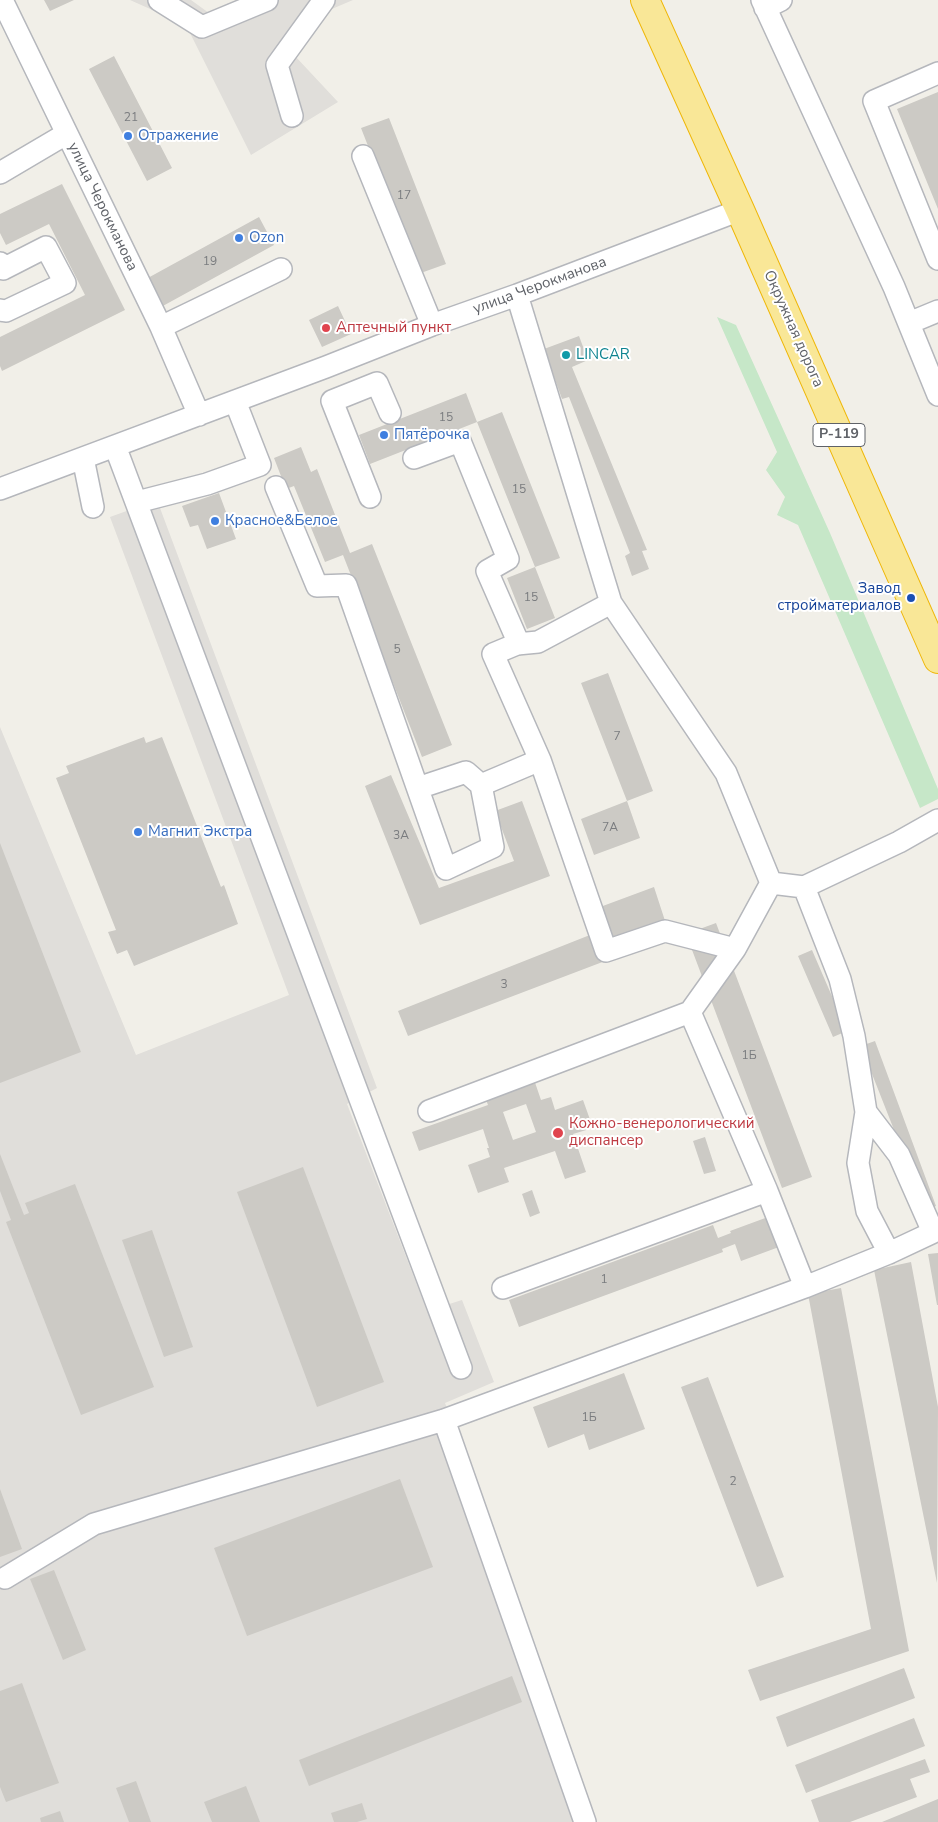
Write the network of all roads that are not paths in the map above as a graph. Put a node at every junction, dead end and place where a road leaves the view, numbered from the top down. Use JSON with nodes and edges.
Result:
{"nodes":[{"id":1,"x":2,"y":0,"type":"edge"},
{"id":2,"x":159,"y":0,"type":"edge"},
{"id":3,"x":267,"y":0,"type":"edge"},
{"id":4,"x":324,"y":0,"type":"edge"},
{"id":5,"x":645,"y":0,"type":"edge"},
{"id":6,"x":769,"y":3,"type":"edge"},
{"id":7,"x":938,"y":73,"type":"edge"},
{"id":8,"x":292,"y":116,"type":"dead end"},
{"id":9,"x":66,"y":134,"type":"junction"},
{"id":10,"x":363,"y":156,"type":"dead end"},
{"id":11,"x":0,"y":173,"type":"edge"},
{"id":12,"x":740,"y":210,"type":"junction"},
{"id":13,"x":938,"y":259,"type":"edge"},
{"id":14,"x":0,"y":264,"type":"edge"},
{"id":15,"x":281,"y":269,"type":"dead end"},
{"id":16,"x":517,"y":295,"type":"junction"},
{"id":17,"x":0,"y":310,"type":"edge"},
{"id":18,"x":938,"y":311,"type":"edge"},
{"id":19,"x":909,"y":323,"type":"junction"},
{"id":20,"x":432,"y":325,"type":"junction"},
{"id":21,"x":161,"y":327,"type":"junction"},
{"id":22,"x":326,"y":367,"type":"junction"},
{"id":23,"x":938,"y":395,"type":"edge"},
{"id":24,"x":332,"y":400,"type":"junction"},
{"id":25,"x":235,"y":401,"type":"junction"},
{"id":26,"x":390,"y":413,"type":"dead end"},
{"id":27,"x":200,"y":415,"type":"junction"},
{"id":28,"x":115,"y":446,"type":"junction"},
{"id":29,"x":83,"y":458,"type":"junction"},
{"id":30,"x":414,"y":458,"type":"dead end"},
{"id":31,"x":276,"y":487,"type":"dead end"},
{"id":32,"x":0,"y":488,"type":"edge"},
{"id":33,"x":370,"y":497,"type":"dead end"},
{"id":34,"x":137,"y":502,"type":"junction"},
{"id":35,"x":93,"y":507,"type":"dead end"},
{"id":36,"x":611,"y":603,"type":"junction"},
{"id":37,"x":519,"y":644,"type":"junction"},
{"id":38,"x":938,"y":659,"type":"edge"},
{"id":39,"x":540,"y":760,"type":"junction"},
{"id":40,"x":480,"y":785,"type":"junction"},
{"id":41,"x":418,"y":788,"type":"junction"},
{"id":42,"x":938,"y":820,"type":"edge"},
{"id":43,"x":771,"y":883,"type":"junction"},
{"id":44,"x":804,"y":887,"type":"junction"},
{"id":45,"x":735,"y":948,"type":"junction"},
{"id":46,"x":690,"y":1012,"type":"junction"},
{"id":47,"x":429,"y":1110,"type":"dead end"},
{"id":48,"x":866,"y":1112,"type":"junction"},
{"id":49,"x":767,"y":1191,"type":"junction"},
{"id":50,"x":936,"y":1231,"type":"edge"},
{"id":51,"x":889,"y":1253,"type":"junction"},
{"id":52,"x":805,"y":1287,"type":"junction"},
{"id":53,"x":502,"y":1288,"type":"dead end"},
{"id":54,"x":461,"y":1368,"type":"dead end"},
{"id":55,"x":444,"y":1420,"type":"junction"},
{"id":56,"x":5,"y":1578,"type":"dead end"},
{"id":57,"x":586,"y":1822,"type":"edge"}],
"edges":[{"from":1,"to":9,"type":"street","name":"улица Черокманова"},
{"from":2,"to":3,"type":"street"},
{"from":4,"to":8,"type":"street"},
{"from":5,"to":12,"type":"highway","name":"Окружная дорога","number":"Р-119"},
{"from":6,"to":19,"type":"street"},
{"from":7,"to":13,"type":"street"},
{"from":9,"to":11,"type":"street"},
{"from":9,"to":21,"type":"street","name":"улица Черокманова"},
{"from":10,"to":20,"type":"street"},
{"from":12,"to":16,"type":"street","name":"улица Черокманова"},
{"from":12,"to":38,"type":"highway","name":"Окружная дорога","number":"Р-119"},
{"from":14,"to":17,"type":"street"},
{"from":15,"to":21,"type":"street"},
{"from":16,"to":20,"type":"street","name":"улица Черокманова"},
{"from":16,"to":36,"type":"street"},
{"from":18,"to":19,"type":"street"},
{"from":19,"to":23,"type":"street"},
{"from":20,"to":22,"type":"street","name":"улица Черокманова"},
{"from":21,"to":27,"type":"street","name":"улица Черокманова"},
{"from":22,"to":24,"type":"street"},
{"from":22,"to":25,"type":"street","name":"улица Черокманова"},
{"from":24,"to":26,"type":"street"},
{"from":24,"to":33,"type":"street"},
{"from":25,"to":27,"type":"street","name":"улица Черокманова"},
{"from":25,"to":34,"type":"street"},
{"from":27,"to":28,"type":"street","name":"улица Черокманова"},
{"from":28,"to":29,"type":"street","name":"улица Черокманова"},
{"from":28,"to":34,"type":"street"},
{"from":29,"to":32,"type":"street","name":"улица Черокманова"},
{"from":29,"to":35,"type":"street"},
{"from":30,"to":37,"type":"street"},
{"from":31,"to":41,"type":"street"},
{"from":34,"to":54,"type":"street"},
{"from":36,"to":37,"type":"street"},
{"from":36,"to":43,"type":"street"},
{"from":37,"to":39,"type":"street"},
{"from":39,"to":40,"type":"street"},
{"from":39,"to":45,"type":"street"},
{"from":40,"to":41,"type":"street"},
{"from":40,"to":41,"type":"street"},
{"from":42,"to":44,"type":"street"},
{"from":43,"to":44,"type":"street"},
{"from":43,"to":45,"type":"street"},
{"from":44,"to":48,"type":"street"},
{"from":45,"to":46,"type":"street"},
{"from":46,"to":47,"type":"street"},
{"from":46,"to":49,"type":"street"},
{"from":48,"to":50,"type":"street"},
{"from":48,"to":51,"type":"street"},
{"from":49,"to":52,"type":"street"},
{"from":49,"to":53,"type":"street"},
{"from":50,"to":51,"type":"street"},
{"from":51,"to":52,"type":"street"},
{"from":52,"to":55,"type":"street"},
{"from":55,"to":56,"type":"street"},
{"from":55,"to":57,"type":"street"}]}
